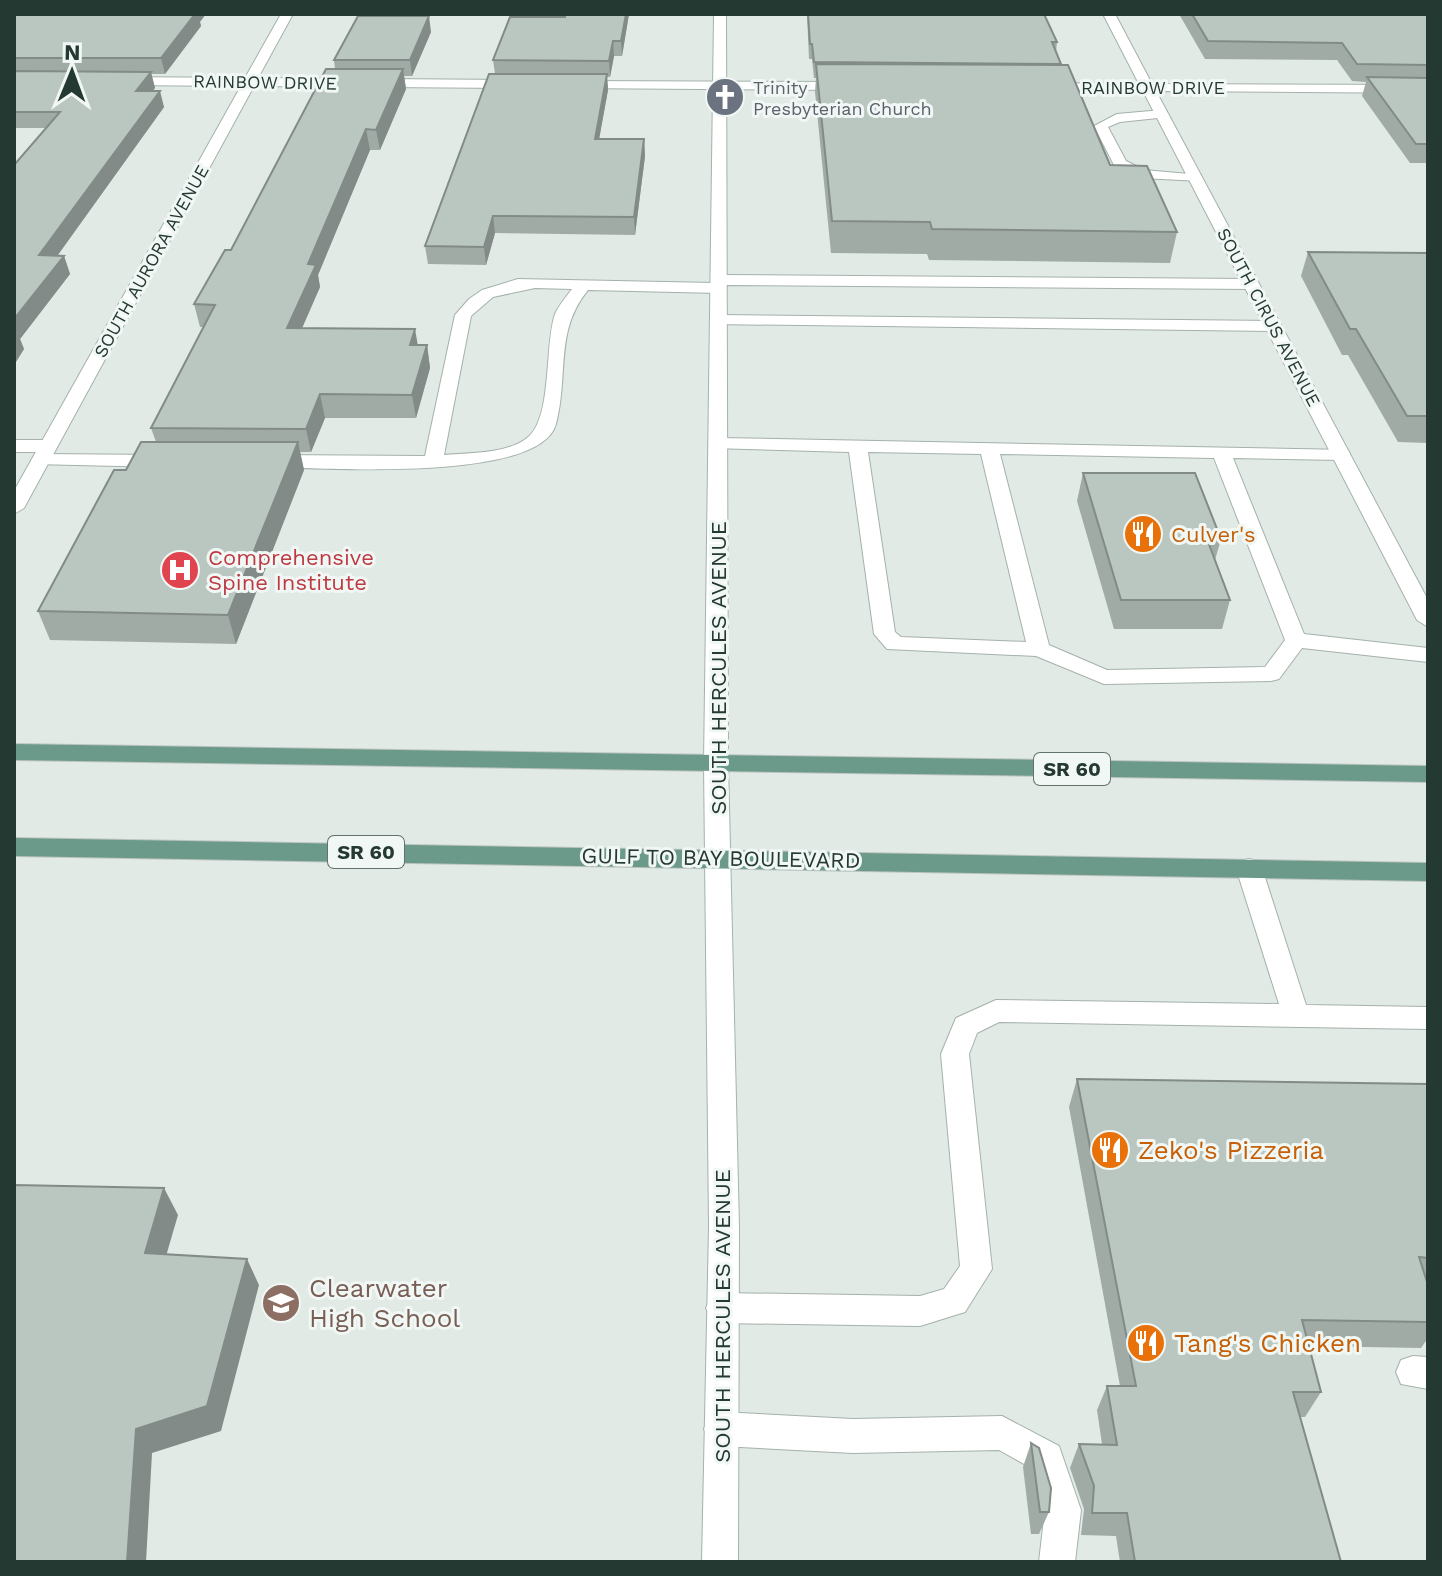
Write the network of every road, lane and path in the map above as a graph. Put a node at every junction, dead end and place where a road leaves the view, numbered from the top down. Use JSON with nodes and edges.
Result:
{"nodes":[{"id":1,"x":287,"y":14,"type":"edge"},
{"id":2,"x":720,"y":14,"type":"edge"},
{"id":3,"x":1109,"y":14,"type":"edge"},
{"id":4,"x":109,"y":81,"type":"edge"},
{"id":5,"x":250,"y":82,"type":"junction"},
{"id":6,"x":537,"y":85,"type":"edge"},
{"id":7,"x":569,"y":85,"type":"edge"},
{"id":8,"x":720,"y":86,"type":"junction"},
{"id":9,"x":867,"y":86,"type":"edge"},
{"id":10,"x":1023,"y":87,"type":"edge"},
{"id":11,"x":1148,"y":87,"type":"junction"},
{"id":12,"x":1428,"y":89,"type":"edge"},
{"id":13,"x":1162,"y":114,"type":"junction"},
{"id":14,"x":1196,"y":178,"type":"junction"},
{"id":15,"x":720,"y":284,"type":"junction"},
{"id":16,"x":1251,"y":284,"type":"junction"},
{"id":17,"x":584,"y":285,"type":"junction"},
{"id":18,"x":813,"y":301,"type":"junction"},
{"id":19,"x":720,"y":320,"type":"junction"},
{"id":20,"x":1273,"y":326,"type":"junction"},
{"id":21,"x":719,"y":444,"type":"junction"},
{"id":22,"x":14,"y":446,"type":"edge"},
{"id":23,"x":858,"y":447,"type":"junction"},
{"id":24,"x":989,"y":449,"type":"junction"},
{"id":25,"x":1221,"y":452,"type":"junction"},
{"id":26,"x":44,"y":453,"type":"junction"},
{"id":27,"x":1341,"y":454,"type":"junction"},
{"id":28,"x":181,"y":461,"type":"edge"},
{"id":29,"x":244,"y":461,"type":"edge"},
{"id":30,"x":433,"y":462,"type":"junction"},
{"id":31,"x":14,"y":507,"type":"edge"},
{"id":32,"x":1427,"y":618,"type":"edge"},
{"id":33,"x":1296,"y":640,"type":"junction"},
{"id":34,"x":1039,"y":649,"type":"junction"},
{"id":35,"x":1428,"y":655,"type":"edge"},
{"id":36,"x":14,"y":752,"type":"edge"},
{"id":37,"x":716,"y":764,"type":"junction"},
{"id":38,"x":1428,"y":774,"type":"edge"},
{"id":39,"x":14,"y":847,"type":"edge"},
{"id":40,"x":717,"y":858,"type":"junction"},
{"id":41,"x":1249,"y":868,"type":"junction"},
{"id":42,"x":1428,"y":872,"type":"edge"},
{"id":43,"x":1296,"y":1016,"type":"junction"},
{"id":44,"x":1428,"y":1018,"type":"edge"},
{"id":45,"x":722,"y":1308,"type":"junction"},
{"id":46,"x":721,"y":1429,"type":"junction"},
{"id":47,"x":720,"y":1562,"type":"edge"},
{"id":48,"x":1057,"y":1562,"type":"edge"}],
"edges":[{"from":1,"to":5,"type":"street","name":"SOUTH AURORA AVENUE"},
{"from":2,"to":8,"type":"street","name":"SOUTH HERCULES AVENUE"},
{"from":3,"to":11,"type":"street","name":"SOUTH CIRUS AVENUE"},
{"from":4,"to":5,"type":"street","name":"RAINBOW DRIVE"},
{"from":5,"to":6,"type":"street","name":"RAINBOW DRIVE"},
{"from":5,"to":26,"type":"street","name":"SOUTH AURORA AVENUE"},
{"from":7,"to":8,"type":"street"},
{"from":8,"to":9,"type":"street"},
{"from":8,"to":15,"type":"street","name":"SOUTH HERCULES AVENUE"},
{"from":10,"to":11,"type":"street","name":"RAINBOW DRIVE"},
{"from":11,"to":12,"type":"street","name":"RAINBOW DRIVE"},
{"from":11,"to":13,"type":"street","name":"SOUTH CIRUS AVENUE"},
{"from":13,"to":14,"type":"street","name":"SOUTH CIRUS AVENUE"},
{"from":13,"to":14,"type":"street"},
{"from":14,"to":16,"type":"street","name":"SOUTH CIRUS AVENUE"},
{"from":15,"to":17,"type":"street"},
{"from":15,"to":18,"type":"street"},
{"from":15,"to":19,"type":"street","name":"SOUTH HERCULES AVENUE"},
{"from":16,"to":18,"type":"street"},
{"from":16,"to":20,"type":"street","name":"SOUTH CIRUS AVENUE"},
{"from":17,"to":30,"type":"street"},
{"from":17,"to":30,"type":"street"},
{"from":18,"to":19,"type":"street"},
{"from":18,"to":20,"type":"street"},
{"from":19,"to":21,"type":"street","name":"SOUTH HERCULES AVENUE"},
{"from":20,"to":27,"type":"street","name":"SOUTH CIRUS AVENUE"},
{"from":21,"to":23,"type":"street"},
{"from":21,"to":37,"type":"street","name":"SOUTH HERCULES AVENUE"},
{"from":22,"to":26,"type":"street"},
{"from":23,"to":24,"type":"street"},
{"from":23,"to":34,"type":"street"},
{"from":24,"to":25,"type":"street"},
{"from":24,"to":34,"type":"street"},
{"from":25,"to":27,"type":"street"},
{"from":25,"to":33,"type":"street"},
{"from":26,"to":28,"type":"street"},
{"from":26,"to":31,"type":"street","name":"SOUTH AURORA AVENUE"},
{"from":27,"to":32,"type":"street","name":"SOUTH CIRUS AVENUE"},
{"from":29,"to":30,"type":"street"},
{"from":33,"to":34,"type":"street"},
{"from":33,"to":35,"type":"street"},
{"from":36,"to":37,"type":"main road","number":"SR 60"},
{"from":37,"to":38,"type":"main road","number":"SR 60"},
{"from":37,"to":40,"type":"street","name":"SOUTH HERCULES AVENUE"},
{"from":39,"to":40,"type":"main road","name":"GULF TO BAY BOULEVARD","number":"SR 60"},
{"from":40,"to":41,"type":"main road","name":"GULF TO BAY BOULEVARD","number":"SR 60"},
{"from":40,"to":45,"type":"street","name":"SOUTH HERCULES AVENUE"},
{"from":41,"to":42,"type":"main road","name":"GULF TO BAY BOULEVARD","number":"SR 60"},
{"from":41,"to":43,"type":"street"},
{"from":43,"to":44,"type":"street"},
{"from":43,"to":45,"type":"street"},
{"from":45,"to":46,"type":"street","name":"SOUTH HERCULES AVENUE"},
{"from":46,"to":47,"type":"street","name":"SOUTH HERCULES AVENUE"},
{"from":46,"to":48,"type":"street"}]}
